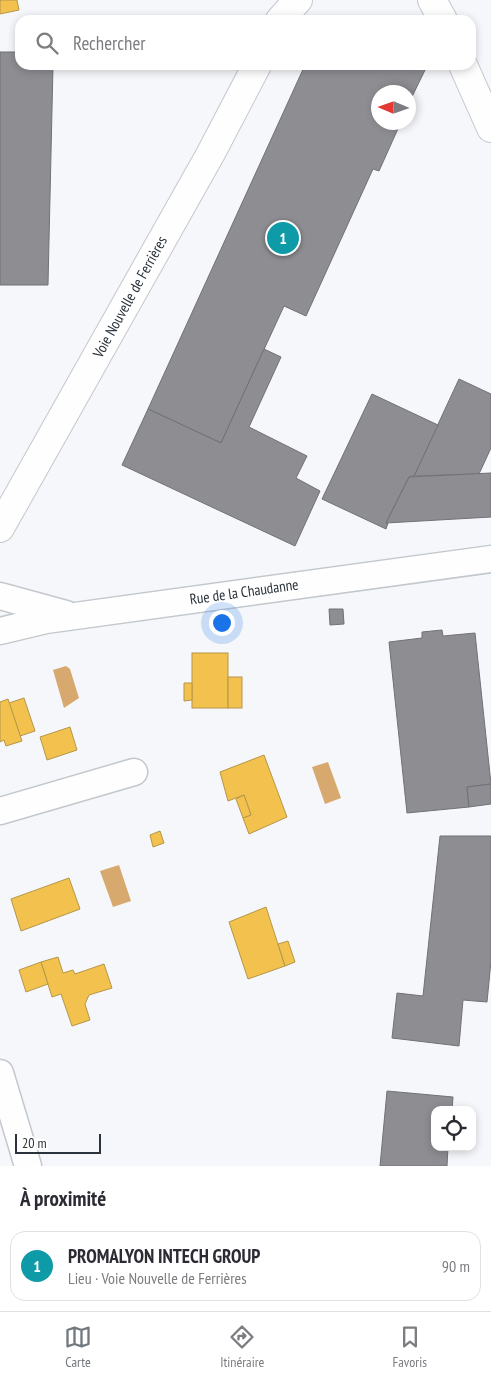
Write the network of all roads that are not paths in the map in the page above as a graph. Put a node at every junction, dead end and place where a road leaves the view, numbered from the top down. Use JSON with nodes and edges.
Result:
{"nodes":[{"id":1,"x":298,"y":0,"type":"edge"},
{"id":2,"x":432,"y":0,"type":"edge"},
{"id":3,"x":284,"y":15,"type":"edge"},
{"id":4,"x":440,"y":15,"type":"edge"},
{"id":5,"x":254,"y":70,"type":"edge"},
{"id":6,"x":465,"y":70,"type":"edge"},
{"id":7,"x":491,"y":128,"type":"edge"},
{"id":8,"x":0,"y":528,"type":"edge"},
{"id":9,"x":491,"y":559,"type":"edge"},
{"id":10,"x":0,"y":596,"type":"edge"},
{"id":11,"x":74,"y":616,"type":"junction"},
{"id":12,"x":0,"y":631,"type":"edge"},
{"id":13,"x":134,"y":772,"type":"dead end"},
{"id":14,"x":0,"y":811,"type":"edge"},
{"id":15,"x":0,"y":1073,"type":"edge"},
{"id":16,"x":28,"y":1166,"type":"edge"}],
"edges":[{"from":1,"to":3,"type":"street"},
{"from":2,"to":4,"type":"street"},
{"from":5,"to":8,"type":"street","name":"Voie Nouvelle de Ferrières"},
{"from":6,"to":7,"type":"street"},
{"from":9,"to":11,"type":"street","name":"Rue de la Chaudanne"},
{"from":10,"to":11,"type":"street","name":"Rue de la Chaudanne"},
{"from":11,"to":12,"type":"street"},
{"from":13,"to":14,"type":"street"},
{"from":15,"to":16,"type":"street"}]}
